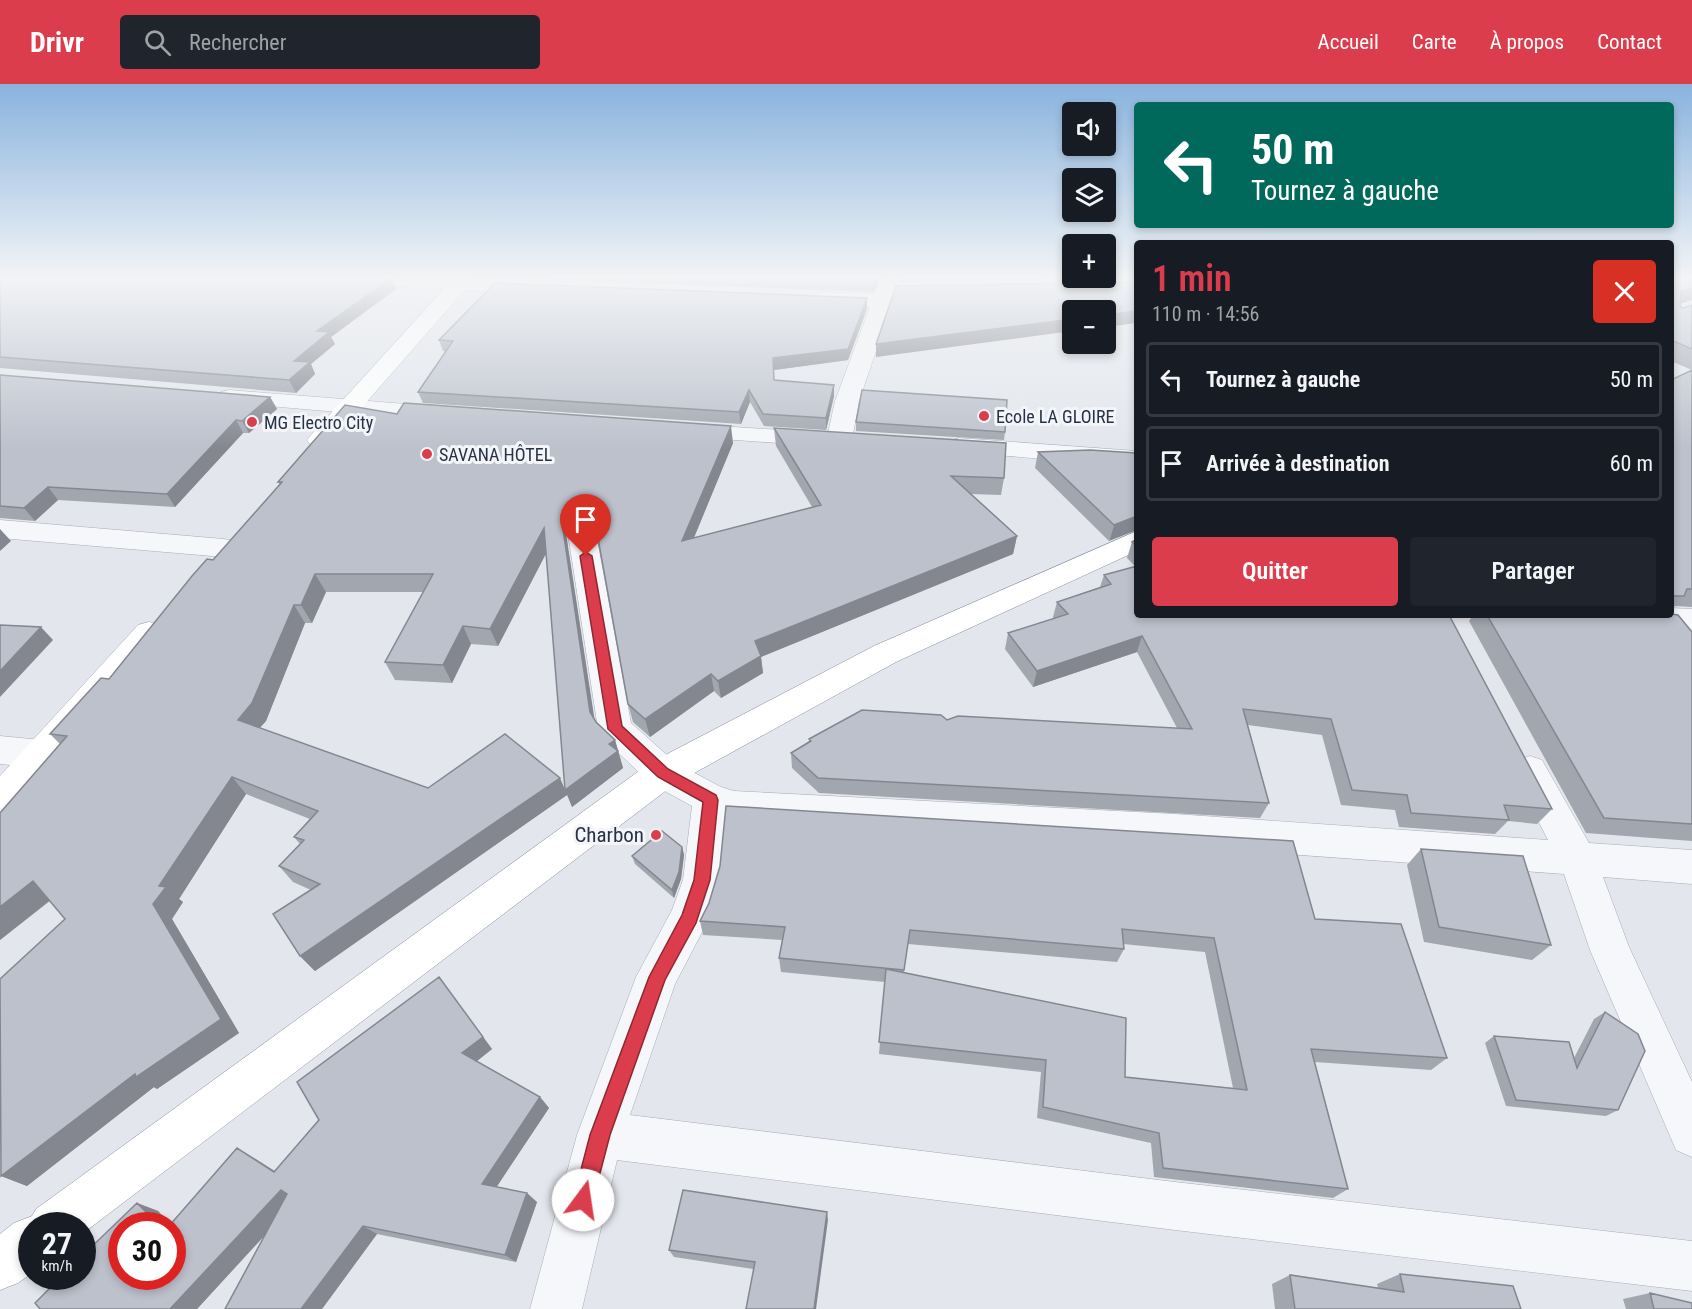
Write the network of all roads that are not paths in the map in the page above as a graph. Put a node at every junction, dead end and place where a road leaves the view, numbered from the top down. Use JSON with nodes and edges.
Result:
{"nodes":[{"id":1,"x":414,"y":335,"type":"edge"},
{"id":2,"x":874,"y":335,"type":"edge"},
{"id":3,"x":210,"y":395,"type":"edge"},
{"id":4,"x":349,"y":408,"type":"junction"},
{"id":5,"x":468,"y":416,"type":"edge"},
{"id":6,"x":660,"y":429,"type":"edge"},
{"id":7,"x":941,"y":445,"type":"edge"},
{"id":8,"x":1134,"y":459,"type":"edge"},
{"id":9,"x":302,"y":460,"type":"edge"},
{"id":10,"x":0,"y":528,"type":"edge"},
{"id":11,"x":582,"y":534,"type":"dead end"},
{"id":12,"x":232,"y":540,"type":"joint"},
{"id":13,"x":1134,"y":541,"type":"edge"},
{"id":14,"x":200,"y":575,"type":"edge"},
{"id":15,"x":169,"y":611,"type":"edge"},
{"id":16,"x":1656,"y":618,"type":"edge"},
{"id":17,"x":1692,"y":620,"type":"edge"},
{"id":18,"x":1512,"y":737,"type":"edge"},
{"id":19,"x":0,"y":750,"type":"edge"},
{"id":20,"x":42,"y":754,"type":"junction"},
{"id":21,"x":663,"y":773,"type":"junction"},
{"id":22,"x":711,"y":800,"type":"junction"},
{"id":23,"x":0,"y":801,"type":"edge"},
{"id":24,"x":1578,"y":860,"type":"junction"},
{"id":25,"x":1692,"y":867,"type":"edge"},
{"id":26,"x":1692,"y":1134,"type":"edge"},
{"id":27,"x":600,"y":1135,"type":"junction"},
{"id":28,"x":72,"y":1212,"type":"edge"},
{"id":29,"x":18,"y":1252,"type":"edge"},
{"id":30,"x":0,"y":1265,"type":"edge"},
{"id":31,"x":1692,"y":1266,"type":"edge"},
{"id":32,"x":556,"y":1309,"type":"edge"}],
"edges":[{"from":1,"to":4,"type":"main road"},
{"from":2,"to":6,"type":"street"},
{"from":3,"to":4,"type":"street"},
{"from":4,"to":5,"type":"street"},
{"from":4,"to":9,"type":"main road"},
{"from":7,"to":8,"type":"street"},
{"from":10,"to":12,"type":"street"},
{"from":11,"to":21,"type":"street"},
{"from":12,"to":14,"type":"main road"},
{"from":13,"to":21,"type":"main road"},
{"from":15,"to":20,"type":"main road"},
{"from":16,"to":17,"type":"street"},
{"from":18,"to":24,"type":"street"},
{"from":19,"to":20,"type":"street"},
{"from":20,"to":23,"type":"main road"},
{"from":21,"to":22,"type":"street"},
{"from":21,"to":28,"type":"main road"},
{"from":22,"to":24,"type":"street"},
{"from":22,"to":27,"type":"street"},
{"from":24,"to":25,"type":"street"},
{"from":24,"to":26,"type":"street"},
{"from":27,"to":31,"type":"street"},
{"from":27,"to":32,"type":"street"},
{"from":29,"to":30,"type":"main road"}]}
